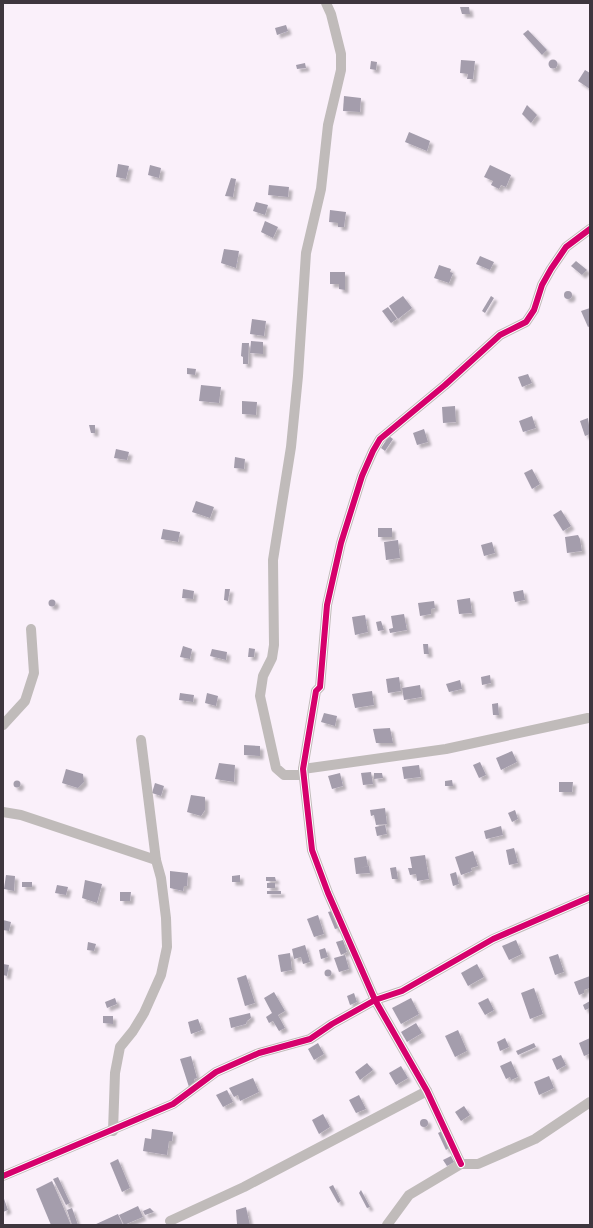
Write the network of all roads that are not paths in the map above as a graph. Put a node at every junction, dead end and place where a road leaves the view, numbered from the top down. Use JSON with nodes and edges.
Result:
{"nodes":[{"id":1,"x":326,"y":3,"type":"edge"},
{"id":2,"x":590,"y":229,"type":"edge"},
{"id":3,"x":31,"y":629,"type":"dead end"},
{"id":4,"x":588,"y":718,"type":"dead end"},
{"id":5,"x":3,"y":725,"type":"edge"},
{"id":6,"x":141,"y":740,"type":"dead end"},
{"id":7,"x":304,"y":772,"type":"junction"},
{"id":8,"x":3,"y":812,"type":"edge"},
{"id":9,"x":156,"y":860,"type":"junction"},
{"id":10,"x":590,"y":898,"type":"edge"},
{"id":11,"x":375,"y":1000,"type":"junction"},
{"id":12,"x":427,"y":1091,"type":"junction"},
{"id":13,"x":590,"y":1102,"type":"edge"},
{"id":14,"x":113,"y":1131,"type":"junction"},
{"id":15,"x":461,"y":1164,"type":"junction"},
{"id":16,"x":3,"y":1176,"type":"edge"},
{"id":17,"x":170,"y":1221,"type":"dead end"},
{"id":18,"x":387,"y":1225,"type":"edge"}],
"edges":[{"from":1,"to":7,"type":"street"},
{"from":2,"to":7,"type":"street"},
{"from":3,"to":5,"type":"street"},
{"from":4,"to":7,"type":"street"},
{"from":6,"to":9,"type":"street"},
{"from":7,"to":11,"type":"street"},
{"from":8,"to":9,"type":"street"},
{"from":9,"to":14,"type":"street"},
{"from":10,"to":11,"type":"street"},
{"from":11,"to":12,"type":"street"},
{"from":11,"to":14,"type":"street"},
{"from":12,"to":15,"type":"street"},
{"from":12,"to":17,"type":"street"},
{"from":13,"to":15,"type":"street"},
{"from":14,"to":16,"type":"street"},
{"from":15,"to":18,"type":"street"}]}
